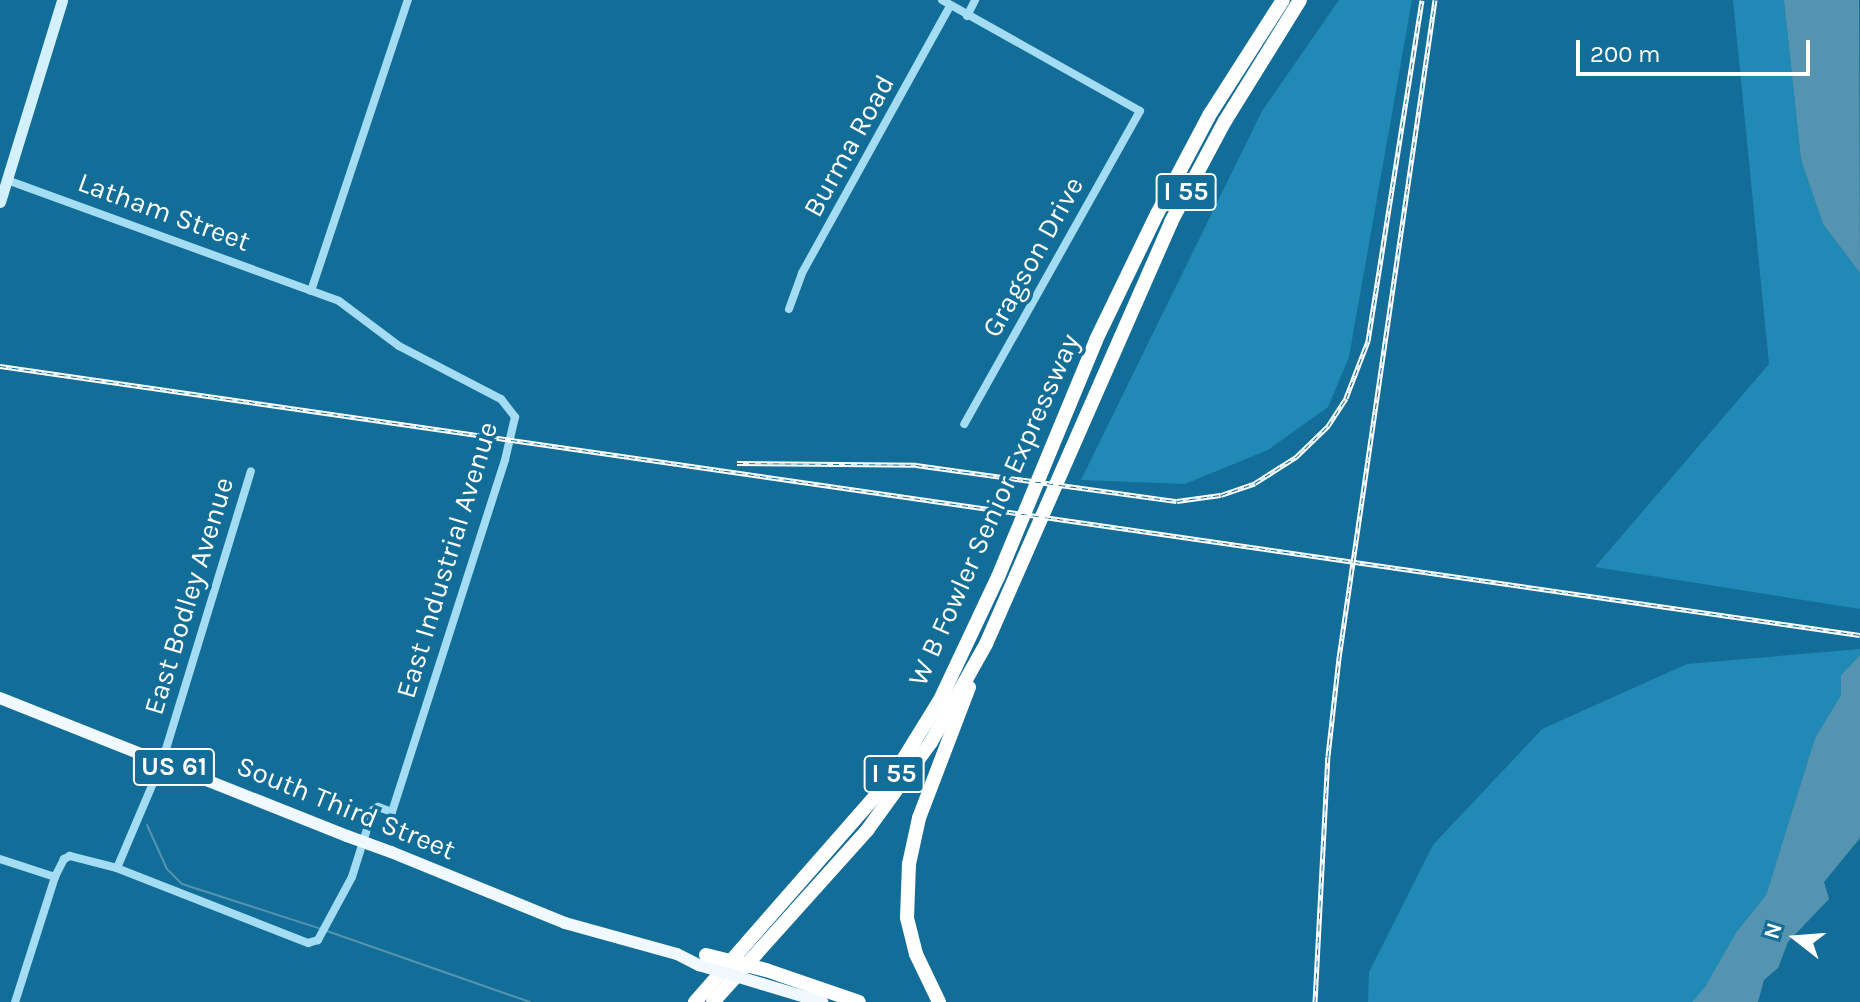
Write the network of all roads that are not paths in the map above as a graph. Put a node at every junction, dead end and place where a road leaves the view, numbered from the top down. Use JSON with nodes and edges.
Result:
{"nodes":[{"id":1,"x":62,"y":0,"type":"edge"},
{"id":2,"x":408,"y":0,"type":"edge"},
{"id":3,"x":942,"y":0,"type":"edge"},
{"id":4,"x":975,"y":0,"type":"edge"},
{"id":5,"x":1283,"y":0,"type":"edge"},
{"id":6,"x":1300,"y":0,"type":"edge"},
{"id":7,"x":950,"y":6,"type":"junction"},
{"id":8,"x":967,"y":16,"type":"junction"},
{"id":9,"x":4,"y":178,"type":"edge"},
{"id":10,"x":0,"y":202,"type":"edge"},
{"id":11,"x":311,"y":291,"type":"junction"},
{"id":12,"x":789,"y":309,"type":"dead end"},
{"id":13,"x":964,"y":424,"type":"dead end"},
{"id":14,"x":251,"y":471,"type":"dead end"},
{"id":15,"x":986,"y":644,"type":"junction"},
{"id":16,"x":0,"y":698,"type":"edge"},
{"id":17,"x":162,"y":762,"type":"junction"},
{"id":18,"x":0,"y":859,"type":"edge"},
{"id":19,"x":117,"y":868,"type":"junction"},
{"id":20,"x":55,"y":877,"type":"junction"},
{"id":21,"x":702,"y":960,"type":"joint"},
{"id":22,"x":764,"y":977,"type":"junction"},
{"id":23,"x":15,"y":1002,"type":"edge"},
{"id":24,"x":695,"y":1002,"type":"edge"},
{"id":25,"x":713,"y":1002,"type":"edge"},
{"id":26,"x":822,"y":1002,"type":"edge"},
{"id":27,"x":859,"y":1002,"type":"edge"},
{"id":28,"x":939,"y":1002,"type":"edge"}],
"edges":[{"from":1,"to":9,"type":"main road"},
{"from":2,"to":11,"type":"street"},
{"from":3,"to":7,"type":"street"},
{"from":4,"to":8,"type":"street"},
{"from":5,"to":24,"type":"highway","name":"W B Fowler Senior Expressway","number":"I 55"},
{"from":6,"to":15,"type":"highway","name":"W B Fowler Senior Expressway","number":"I 55"},
{"from":7,"to":8,"type":"street"},
{"from":7,"to":12,"type":"street","name":"Burma Road"},
{"from":8,"to":13,"type":"street","name":"Gragson Drive"},
{"from":9,"to":10,"type":"main road"},
{"from":9,"to":11,"type":"street","name":"Latham Street"},
{"from":11,"to":19,"type":"street","name":"East Industrial Avenue"},
{"from":14,"to":17,"type":"street","name":"East Bodley Avenue"},
{"from":15,"to":25,"type":"highway","name":"W B Fowler Senior Expressway","number":"I 55"},
{"from":15,"to":28,"type":"highway"},
{"from":16,"to":17,"type":"main road","name":"South Third Street","number":"US 61"},
{"from":17,"to":19,"type":"street","name":"East Bodley Avenue"},
{"from":17,"to":21,"type":"main road","name":"South Third Street","number":"US 61","bridge":true},
{"from":18,"to":20,"type":"street"},
{"from":19,"to":20,"type":"street"},
{"from":20,"to":23,"type":"street"},
{"from":21,"to":22,"type":"highway","name":"South Third Street","number":"US 61","bridge":true},
{"from":22,"to":26,"type":"main road","name":"South Third Street","number":"US 61"},
{"from":22,"to":27,"type":"highway","name":"South Third Street","number":"US 61"}]}
